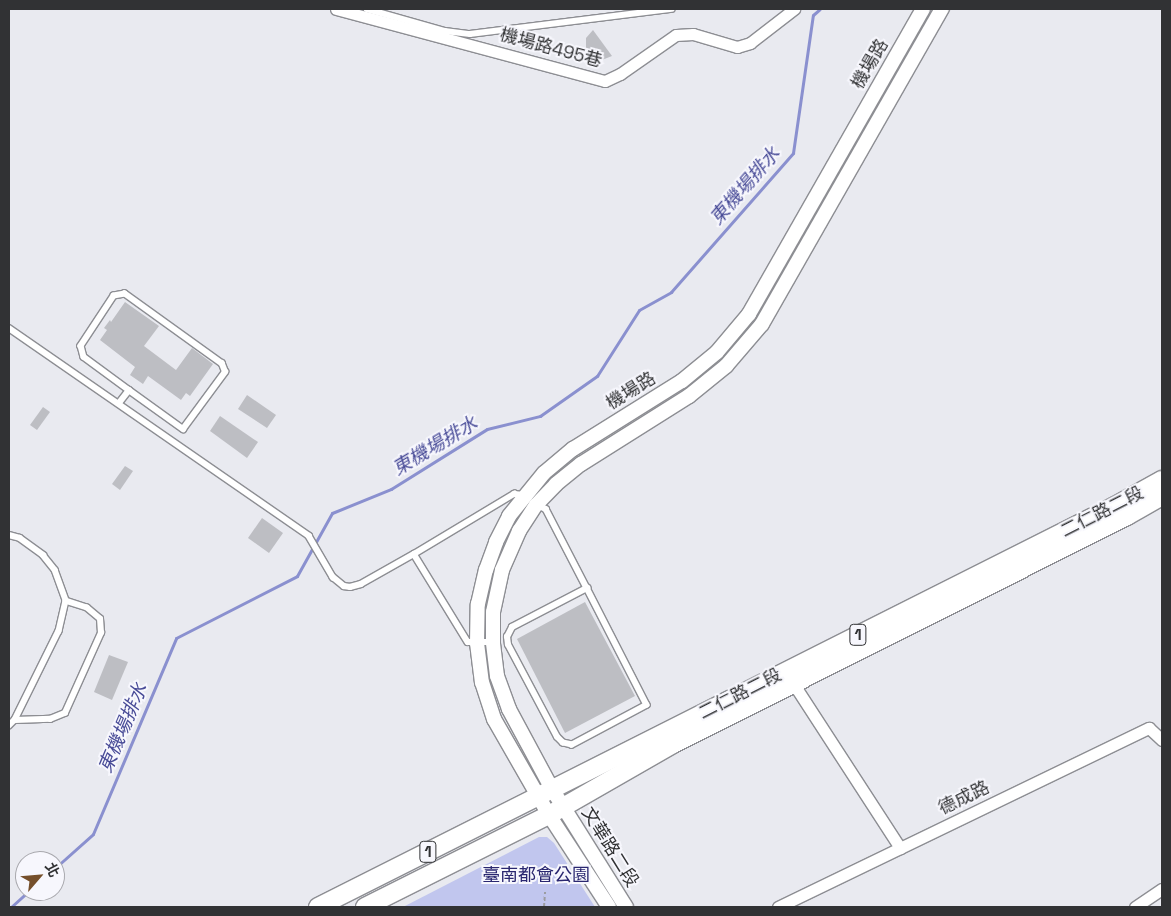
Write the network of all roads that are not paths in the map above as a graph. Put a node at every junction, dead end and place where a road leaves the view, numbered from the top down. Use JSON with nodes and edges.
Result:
{"nodes":[{"id":1,"x":336,"y":9,"type":"edge"},
{"id":2,"x":367,"y":9,"type":"edge"},
{"id":3,"x":671,"y":9,"type":"edge"},
{"id":4,"x":794,"y":9,"type":"edge"},
{"id":5,"x":923,"y":9,"type":"edge"},
{"id":6,"x":942,"y":9,"type":"edge"},
{"id":7,"x":9,"y":328,"type":"edge"},
{"id":8,"x":129,"y":390,"type":"junction"},
{"id":9,"x":119,"y":403,"type":"junction"},
{"id":10,"x":1162,"y":480,"type":"edge"},
{"id":11,"x":524,"y":495,"type":"junction"},
{"id":12,"x":1162,"y":496,"type":"edge"},
{"id":13,"x":536,"y":505,"type":"junction"},
{"id":14,"x":9,"y":535,"type":"edge"},
{"id":15,"x":414,"y":554,"type":"junction"},
{"id":16,"x":587,"y":588,"type":"junction"},
{"id":17,"x":66,"y":601,"type":"junction"},
{"id":18,"x":477,"y":642,"type":"junction"},
{"id":19,"x":493,"y":642,"type":"junction"},
{"id":20,"x":793,"y":683,"type":"junction"},
{"id":21,"x":15,"y":720,"type":"junction"},
{"id":22,"x":9,"y":726,"type":"edge"},
{"id":23,"x":1162,"y":740,"type":"edge"},
{"id":24,"x":545,"y":793,"type":"junction"},
{"id":25,"x":556,"y":811,"type":"junction"},
{"id":26,"x":900,"y":848,"type":"junction"},
{"id":27,"x":1162,"y":889,"type":"edge"},
{"id":28,"x":318,"y":907,"type":"edge"},
{"id":29,"x":365,"y":907,"type":"edge"},
{"id":30,"x":609,"y":907,"type":"edge"},
{"id":31,"x":626,"y":907,"type":"edge"},
{"id":32,"x":778,"y":907,"type":"edge"},
{"id":33,"x":1135,"y":907,"type":"edge"}],
"edges":[{"from":1,"to":4,"type":"street","name":"機場路495巷"},
{"from":2,"to":3,"type":"lane"},
{"from":5,"to":11,"type":"street","name":"機場路"},
{"from":6,"to":13,"type":"street","name":"機場路"},
{"from":7,"to":9,"type":"lane"},
{"from":8,"to":8,"type":"lane"},
{"from":8,"to":9,"type":"lane"},
{"from":9,"to":15,"type":"lane"},
{"from":10,"to":24,"type":"main road","name":"二仁路二段","number":"1"},
{"from":11,"to":13,"type":"lane"},
{"from":11,"to":15,"type":"lane"},
{"from":11,"to":18,"type":"street","name":"機場路"},
{"from":12,"to":20,"type":"main road","name":"二仁路二段","number":"1"},
{"from":13,"to":16,"type":"lane"},
{"from":13,"to":19,"type":"street","name":"機場路"},
{"from":14,"to":17,"type":"lane"},
{"from":15,"to":18,"type":"lane"},
{"from":16,"to":16,"type":"lane"},
{"from":17,"to":21,"type":"lane"},
{"from":17,"to":21,"type":"lane"},
{"from":18,"to":19,"type":"lane"},
{"from":18,"to":24,"type":"street","name":"機場路"},
{"from":19,"to":24,"type":"street","name":"機場路"},
{"from":20,"to":25,"type":"main road","name":"二仁路二段","number":"1"},
{"from":20,"to":26,"type":"street"},
{"from":21,"to":22,"type":"lane"},
{"from":23,"to":26,"type":"street","name":"德成路"},
{"from":24,"to":25,"type":"street","name":"機場路"},
{"from":24,"to":28,"type":"main road","name":"二仁路二段","number":"1"},
{"from":25,"to":29,"type":"main road","name":"二仁路二段","number":"1"},
{"from":25,"to":30,"type":"street","name":"文華路二段"},
{"from":25,"to":31,"type":"street","name":"文華路二段"},
{"from":26,"to":32,"type":"street","name":"德成路"},
{"from":27,"to":33,"type":"street"}]}
